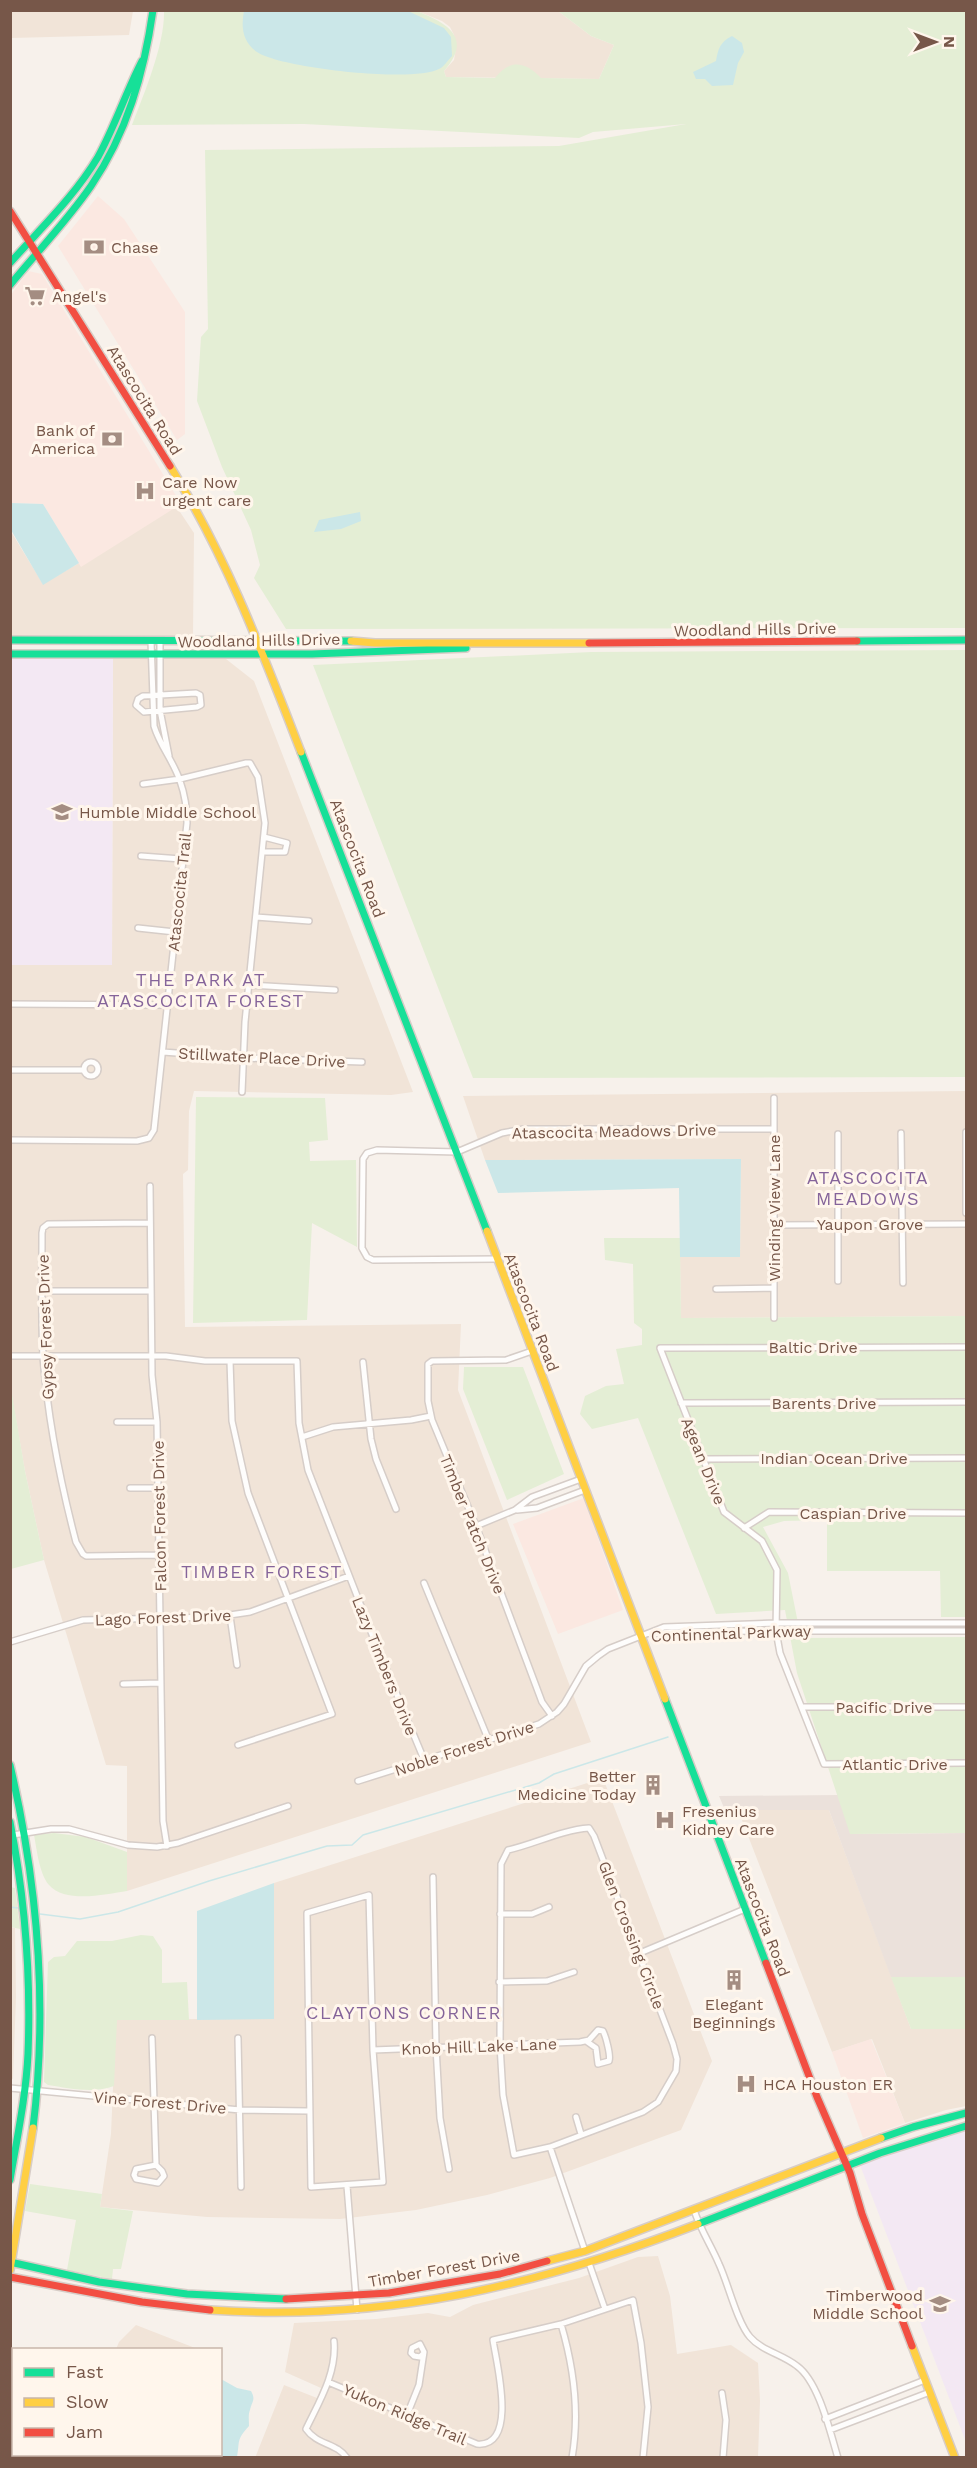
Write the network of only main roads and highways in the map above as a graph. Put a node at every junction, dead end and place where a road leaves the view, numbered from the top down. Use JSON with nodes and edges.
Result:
{"nodes":[{"id":1,"x":153,"y":10,"type":"edge"},
{"id":2,"x":145,"y":56,"type":"junction"},
{"id":3,"x":98,"y":157,"type":"junction"},
{"id":4,"x":106,"y":162,"type":"junction"},
{"id":5,"x":10,"y":211,"type":"edge"},
{"id":6,"x":30,"y":243,"type":"junction"},
{"id":7,"x":37,"y":253,"type":"junction"},
{"id":8,"x":10,"y":263,"type":"edge"},
{"id":9,"x":10,"y":285,"type":"edge"},
{"id":10,"x":10,"y":640,"type":"edge"},
{"id":11,"x":42,"y":640,"type":"junction"},
{"id":12,"x":966,"y":640,"type":"edge"},
{"id":13,"x":258,"y":641,"type":"junction"},
{"id":14,"x":508,"y":644,"type":"junction"},
{"id":15,"x":10,"y":654,"type":"edge"},
{"id":16,"x":40,"y":654,"type":"junction"},
{"id":17,"x":264,"y":655,"type":"junction"},
{"id":18,"x":10,"y":1766,"type":"edge"},
{"id":19,"x":10,"y":1822,"type":"edge"},
{"id":20,"x":40,"y":1969,"type":"junction"},
{"id":21,"x":27,"y":1970,"type":"junction"},
{"id":22,"x":966,"y":2113,"type":"edge"},
{"id":23,"x":966,"y":2126,"type":"edge"},
{"id":24,"x":842,"y":2153,"type":"junction"},
{"id":25,"x":847,"y":2165,"type":"junction"},
{"id":26,"x":10,"y":2180,"type":"edge"},
{"id":27,"x":585,"y":2250,"type":"junction"},
{"id":28,"x":589,"y":2263,"type":"junction"},
{"id":29,"x":11,"y":2265,"type":"edge"},
{"id":30,"x":10,"y":2277,"type":"edge"},
{"id":31,"x":270,"y":2299,"type":"junction"},
{"id":32,"x":270,"y":2313,"type":"junction"},
{"id":33,"x":955,"y":2457,"type":"edge"}],
"edges":[{"from":1,"to":2,"type":"main road"},
{"from":2,"to":3,"type":"main road"},
{"from":2,"to":4,"type":"main road"},
{"from":3,"to":4,"type":"main road"},
{"from":3,"to":6,"type":"main road"},
{"from":4,"to":7,"type":"main road"},
{"from":5,"to":6,"type":"main road","name":"Atascocita Road"},
{"from":6,"to":7,"type":"main road","name":"Atascocita Road"},
{"from":6,"to":8,"type":"main road"},
{"from":7,"to":9,"type":"main road"},
{"from":7,"to":13,"type":"main road","name":"Atascocita Road"},
{"from":10,"to":11,"type":"main road","name":"Woodland Hills Drive"},
{"from":11,"to":13,"type":"main road","name":"Woodland Hills Drive"},
{"from":11,"to":16,"type":"main road"},
{"from":12,"to":14,"type":"main road","name":"Woodland Hills Drive"},
{"from":13,"to":14,"type":"main road","name":"Woodland Hills Drive"},
{"from":13,"to":17,"type":"main road","name":"Atascocita Road"},
{"from":14,"to":17,"type":"main road","name":"Woodland Hills Drive"},
{"from":15,"to":16,"type":"main road","name":"Woodland Hills Drive"},
{"from":16,"to":17,"type":"main road","name":"Woodland Hills Drive"},
{"from":17,"to":24,"type":"main road","name":"Atascocita Road"},
{"from":18,"to":20,"type":"main road"},
{"from":19,"to":21,"type":"main road"},
{"from":20,"to":21,"type":"main road"},
{"from":20,"to":29,"type":"main road"},
{"from":21,"to":26,"type":"main road"},
{"from":22,"to":24,"type":"main road","name":"Timber Forest Drive"},
{"from":23,"to":25,"type":"main road","name":"Timber Forest Drive"},
{"from":24,"to":25,"type":"main road","name":"Atascocita Road"},
{"from":24,"to":27,"type":"main road","name":"Timber Forest Drive"},
{"from":25,"to":28,"type":"main road","name":"Timber Forest Drive"},
{"from":25,"to":33,"type":"main road","name":"Atascocita Road"},
{"from":27,"to":28,"type":"main road"},
{"from":27,"to":31,"type":"main road","name":"Timber Forest Drive"},
{"from":28,"to":32,"type":"main road","name":"Timber Forest Drive"},
{"from":29,"to":31,"type":"main road","name":"Timber Forest Drive"},
{"from":30,"to":32,"type":"main road","name":"Timber Forest Drive"},
{"from":31,"to":32,"type":"main road"}]}
